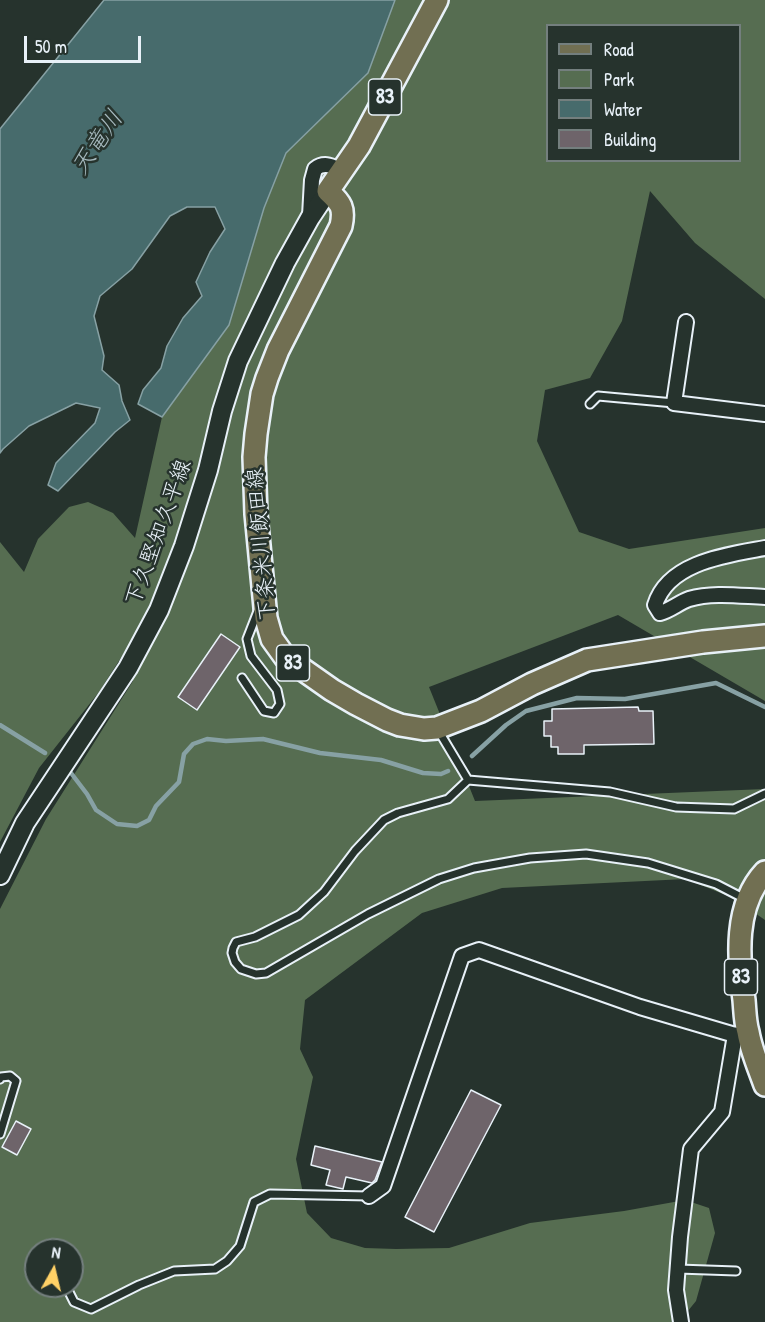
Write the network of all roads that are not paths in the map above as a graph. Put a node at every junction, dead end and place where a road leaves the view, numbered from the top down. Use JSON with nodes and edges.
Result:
{"nodes":[{"id":1,"x":437,"y":0,"type":"edge"},
{"id":2,"x":343,"y":171,"type":"junction"},
{"id":3,"x":328,"y":191,"type":"junction"},
{"id":4,"x":310,"y":218,"type":"junction"},
{"id":5,"x":686,"y":322,"type":"dead end"},
{"id":6,"x":674,"y":403,"type":"junction"},
{"id":7,"x":590,"y":404,"type":"dead end"},
{"id":8,"x":765,"y":414,"type":"edge"},
{"id":9,"x":765,"y":548,"type":"edge"},
{"id":10,"x":263,"y":597,"type":"junction"},
{"id":11,"x":765,"y":597,"type":"edge"},
{"id":12,"x":765,"y":636,"type":"edge"},
{"id":13,"x":242,"y":678,"type":"dead end"},
{"id":14,"x":437,"y":728,"type":"junction"},
{"id":15,"x":468,"y":780,"type":"junction"},
{"id":16,"x":765,"y":794,"type":"edge"},
{"id":17,"x":765,"y":872,"type":"edge"},
{"id":18,"x":0,"y":875,"type":"edge"},
{"id":19,"x":747,"y":900,"type":"junction"},
{"id":20,"x":741,"y":1034,"type":"junction"},
{"id":21,"x":0,"y":1079,"type":"edge"},
{"id":22,"x":765,"y":1085,"type":"edge"},
{"id":23,"x":0,"y":1134,"type":"edge"},
{"id":24,"x":369,"y":1196,"type":"joint"},
{"id":25,"x":678,"y":1269,"type":"junction"},
{"id":26,"x":736,"y":1271,"type":"dead end"},
{"id":27,"x":72,"y":1298,"type":"edge"},
{"id":28,"x":681,"y":1322,"type":"edge"}],
"edges":[{"from":1,"to":2,"type":"main road","number":"83"},
{"from":2,"to":3,"type":"main road","number":"83"},
{"from":2,"to":4,"type":"street"},
{"from":3,"to":4,"type":"main road","name":"下久堅知久平線"},
{"from":3,"to":10,"type":"main road","name":"下条米川飯田線","number":"83"},
{"from":4,"to":18,"type":"main road","name":"下久堅知久平線"},
{"from":5,"to":6,"type":"street"},
{"from":6,"to":7,"type":"lane"},
{"from":6,"to":8,"type":"street"},
{"from":9,"to":11,"type":"street"},
{"from":10,"to":13,"type":"lane"},
{"from":10,"to":14,"type":"main road","name":"下条米川飯田線","number":"83"},
{"from":12,"to":14,"type":"main road","name":"下条米川飯田線","number":"83"},
{"from":14,"to":15,"type":"lane"},
{"from":15,"to":16,"type":"lane"},
{"from":15,"to":19,"type":"lane"},
{"from":17,"to":19,"type":"main road","number":"83"},
{"from":19,"to":20,"type":"main road","number":"83"},
{"from":20,"to":22,"type":"main road","number":"83"},
{"from":20,"to":24,"type":"street"},
{"from":20,"to":25,"type":"street"},
{"from":21,"to":23,"type":"lane"},
{"from":24,"to":27,"type":"lane"},
{"from":25,"to":26,"type":"lane"},
{"from":25,"to":28,"type":"street"}]}
